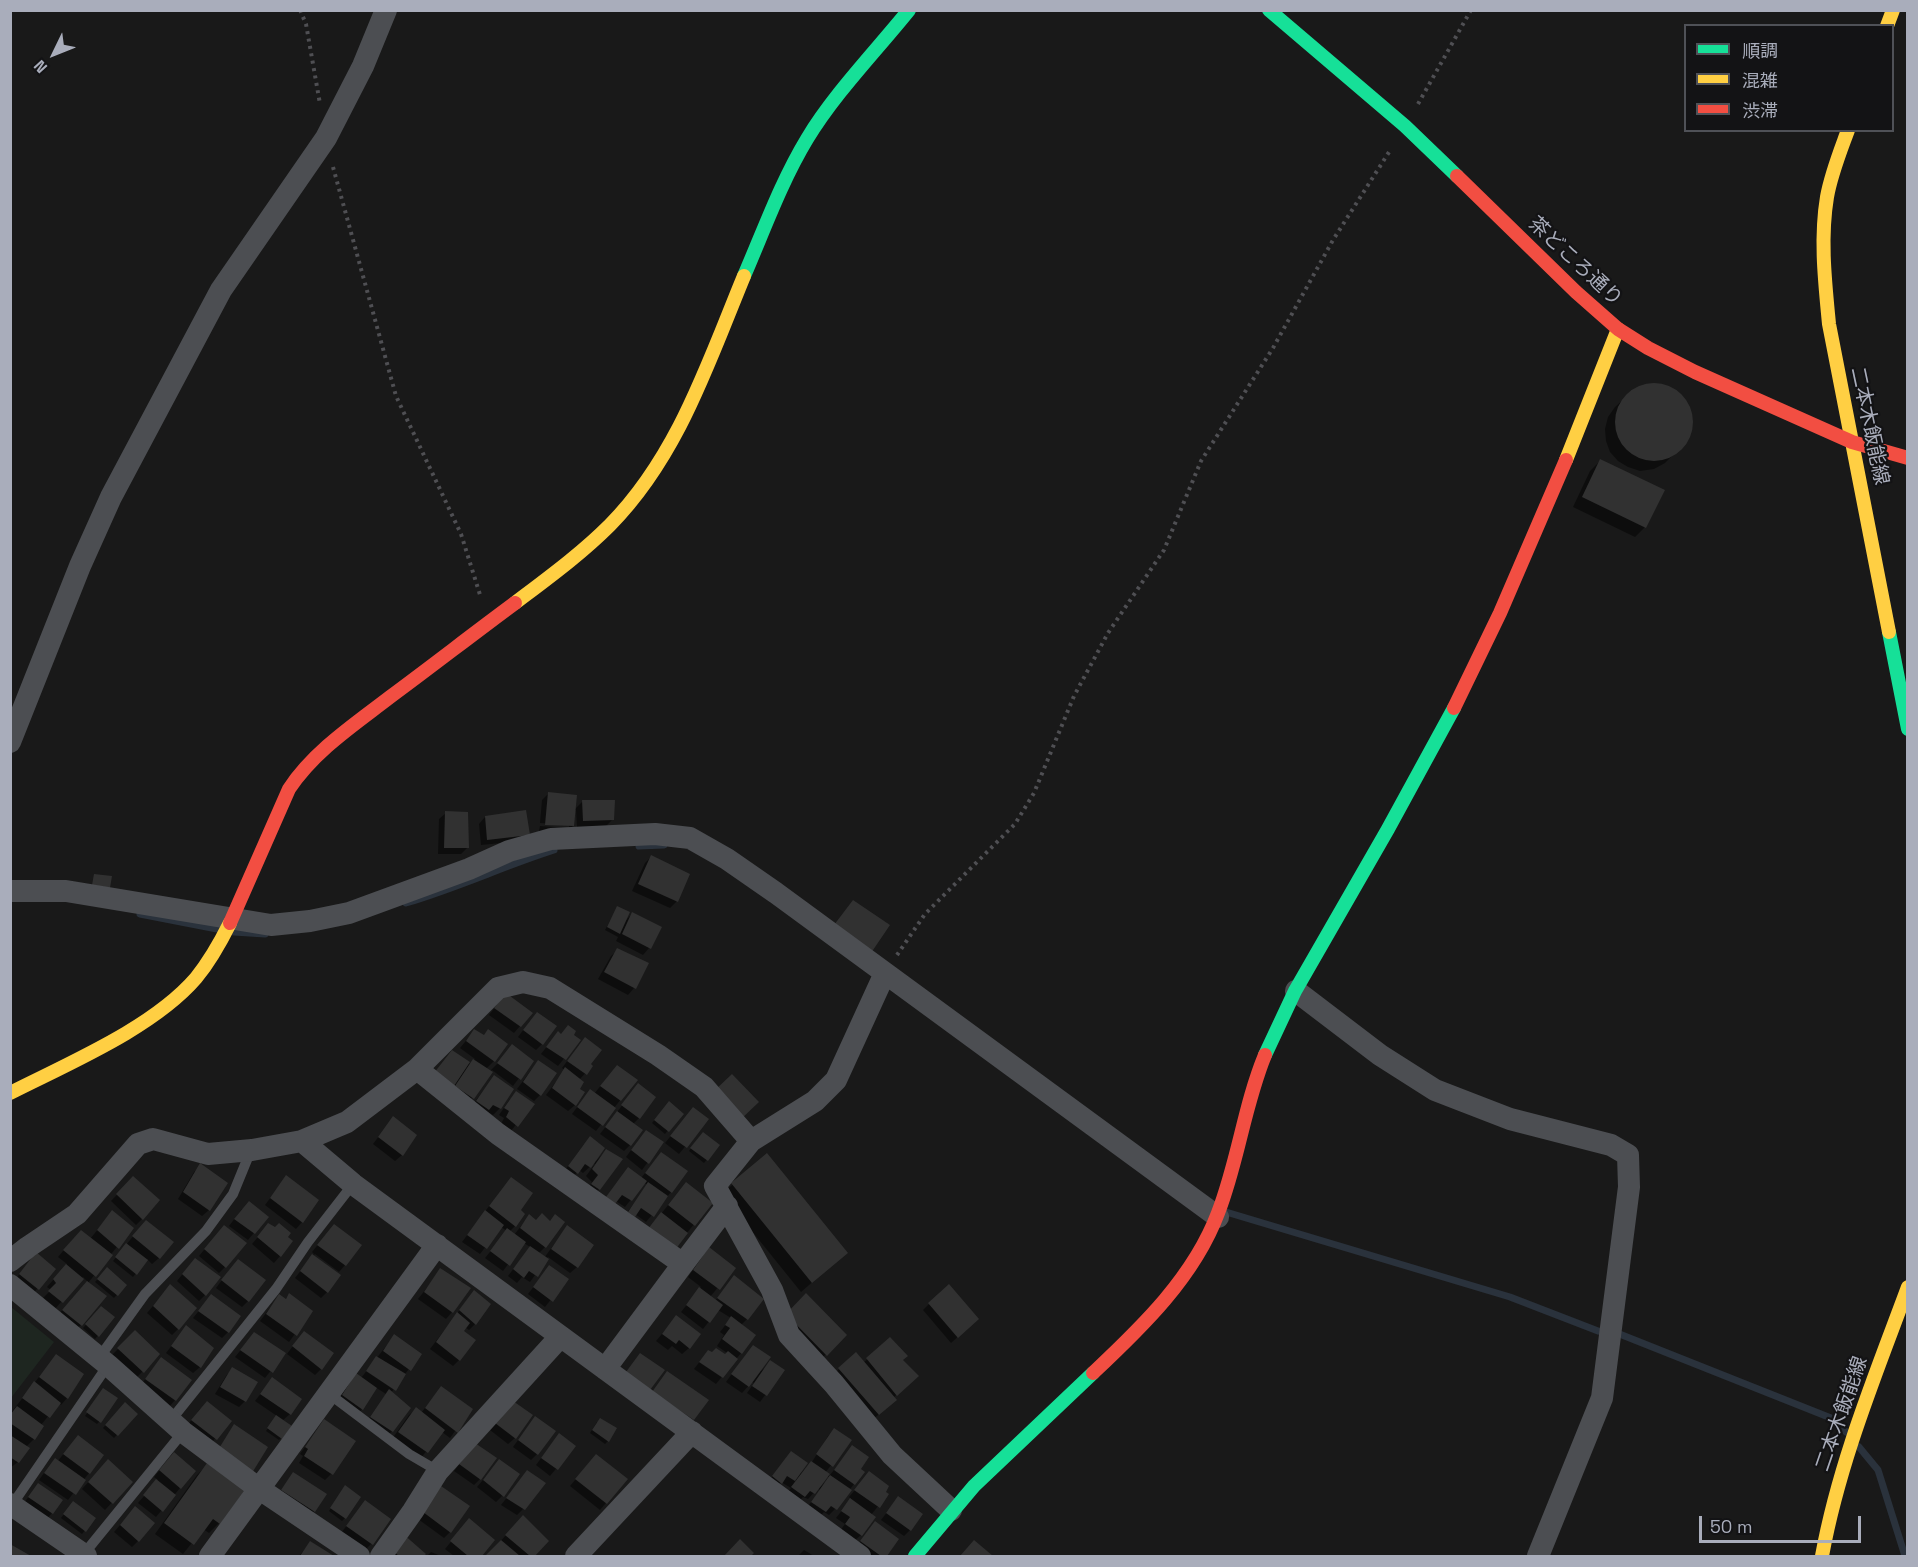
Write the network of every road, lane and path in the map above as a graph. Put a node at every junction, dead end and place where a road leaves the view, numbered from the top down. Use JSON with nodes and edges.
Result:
{"nodes":[{"id":1,"x":300,"y":10,"type":"edge"},
{"id":2,"x":386,"y":10,"type":"edge"},
{"id":3,"x":909,"y":10,"type":"edge"},
{"id":4,"x":1269,"y":10,"type":"edge"},
{"id":5,"x":1471,"y":10,"type":"edge"},
{"id":6,"x":1405,"y":126,"type":"junction"},
{"id":7,"x":1847,"y":132,"type":"edge"},
{"id":8,"x":326,"y":138,"type":"junction"},
{"id":9,"x":1618,"y":329,"type":"junction"},
{"id":10,"x":1852,"y":442,"type":"junction"},
{"id":11,"x":1908,"y":458,"type":"edge"},
{"id":12,"x":488,"y":625,"type":"junction"},
{"id":13,"x":1908,"y":729,"type":"edge"},
{"id":14,"x":10,"y":742,"type":"edge"},
{"id":15,"x":10,"y":891,"type":"edge"},
{"id":16,"x":232,"y":919,"type":"junction"},
{"id":17,"x":885,"y":973,"type":"junction"},
{"id":18,"x":1296,"y":990,"type":"junction"},
{"id":19,"x":417,"y":1069,"type":"junction"},
{"id":20,"x":10,"y":1093,"type":"edge"},
{"id":21,"x":302,"y":1141,"type":"junction"},
{"id":22,"x":751,"y":1141,"type":"junction"},
{"id":23,"x":252,"y":1150,"type":"junction"},
{"id":24,"x":353,"y":1184,"type":"junction"},
{"id":25,"x":727,"y":1206,"type":"junction"},
{"id":26,"x":1218,"y":1217,"type":"junction"},
{"id":27,"x":437,"y":1245,"type":"junction"},
{"id":28,"x":10,"y":1261,"type":"edge"},
{"id":29,"x":683,"y":1264,"type":"junction"},
{"id":30,"x":10,"y":1285,"type":"edge"},
{"id":31,"x":1908,"y":1287,"type":"edge"},
{"id":32,"x":560,"y":1337,"type":"junction"},
{"id":33,"x":103,"y":1362,"type":"junction"},
{"id":34,"x":605,"y":1369,"type":"junction"},
{"id":35,"x":328,"y":1393,"type":"junction"},
{"id":36,"x":177,"y":1426,"type":"junction"},
{"id":37,"x":692,"y":1432,"type":"junction"},
{"id":38,"x":438,"y":1471,"type":"junction"},
{"id":39,"x":258,"y":1488,"type":"junction"},
{"id":40,"x":11,"y":1505,"type":"edge"},
{"id":41,"x":951,"y":1510,"type":"junction"},
{"id":42,"x":84,"y":1556,"type":"edge"},
{"id":43,"x":210,"y":1557,"type":"edge"},
{"id":44,"x":359,"y":1557,"type":"edge"},
{"id":45,"x":381,"y":1557,"type":"edge"},
{"id":46,"x":576,"y":1557,"type":"edge"},
{"id":47,"x":860,"y":1557,"type":"edge"},
{"id":48,"x":915,"y":1557,"type":"edge"},
{"id":49,"x":1538,"y":1557,"type":"edge"},
{"id":50,"x":1822,"y":1557,"type":"edge"}],
"edges":[{"from":1,"to":8,"type":"path"},
{"from":2,"to":8,"type":"street"},
{"from":3,"to":12,"type":"street"},
{"from":4,"to":6,"type":"street","name":"茶どころ通り"},
{"from":5,"to":6,"type":"path"},
{"from":6,"to":9,"type":"street","name":"茶どころ通り"},
{"from":6,"to":17,"type":"path"},
{"from":7,"to":10,"type":"street","name":"二本木飯能線"},
{"from":8,"to":12,"type":"path"},
{"from":8,"to":14,"type":"street"},
{"from":9,"to":10,"type":"street","name":"茶どころ通り"},
{"from":9,"to":18,"type":"street"},
{"from":10,"to":11,"type":"street","name":"茶どころ通り"},
{"from":10,"to":13,"type":"street","name":"二本木飯能線"},
{"from":12,"to":16,"type":"street"},
{"from":15,"to":16,"type":"street"},
{"from":16,"to":17,"type":"street"},
{"from":16,"to":20,"type":"street"},
{"from":17,"to":22,"type":"street"},
{"from":17,"to":26,"type":"street"},
{"from":18,"to":26,"type":"street"},
{"from":18,"to":49,"type":"street"},
{"from":19,"to":21,"type":"street"},
{"from":19,"to":22,"type":"street"},
{"from":19,"to":29,"type":"street"},
{"from":21,"to":23,"type":"street"},
{"from":21,"to":24,"type":"street"},
{"from":22,"to":25,"type":"street"},
{"from":23,"to":28,"type":"street"},
{"from":23,"to":33,"type":"lane"},
{"from":24,"to":27,"type":"street"},
{"from":24,"to":36,"type":"lane"},
{"from":25,"to":29,"type":"street"},
{"from":25,"to":41,"type":"street"},
{"from":26,"to":41,"type":"street"},
{"from":27,"to":32,"type":"street"},
{"from":27,"to":35,"type":"street"},
{"from":29,"to":34,"type":"street"},
{"from":30,"to":33,"type":"street"},
{"from":31,"to":50,"type":"street","name":"二本木飯能線"},
{"from":32,"to":34,"type":"street"},
{"from":32,"to":38,"type":"street"},
{"from":33,"to":36,"type":"street"},
{"from":33,"to":40,"type":"lane"},
{"from":34,"to":37,"type":"street"},
{"from":35,"to":38,"type":"lane"},
{"from":35,"to":39,"type":"street"},
{"from":36,"to":39,"type":"street"},
{"from":36,"to":42,"type":"lane"},
{"from":37,"to":46,"type":"street"},
{"from":37,"to":47,"type":"street"},
{"from":38,"to":45,"type":"street"},
{"from":39,"to":43,"type":"street"},
{"from":39,"to":44,"type":"street"},
{"from":40,"to":42,"type":"street"},
{"from":41,"to":48,"type":"street"}]}
